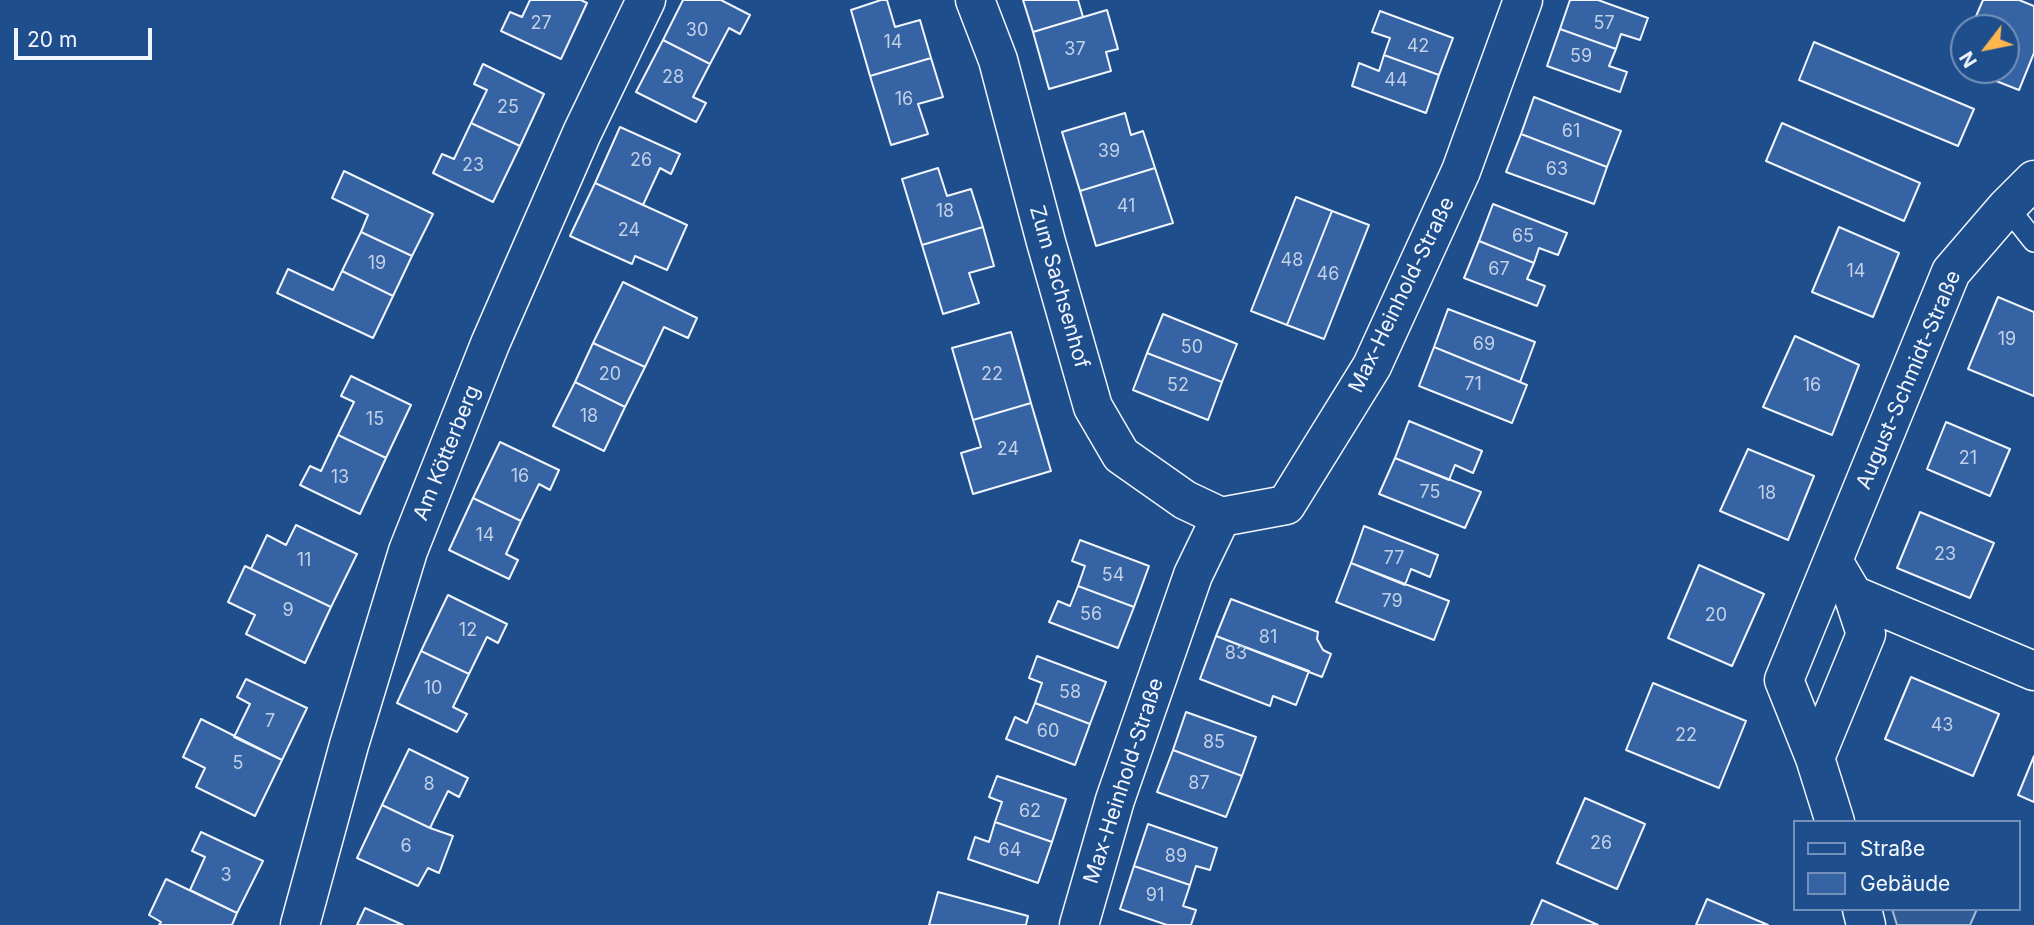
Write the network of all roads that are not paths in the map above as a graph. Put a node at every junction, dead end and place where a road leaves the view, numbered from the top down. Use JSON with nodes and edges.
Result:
{"nodes":[{"id":1,"x":646,"y":0,"type":"edge"},
{"id":2,"x":975,"y":0,"type":"edge"},
{"id":3,"x":1522,"y":0,"type":"edge"},
{"id":4,"x":2034,"y":180,"type":"edge"},
{"id":5,"x":2007,"y":207,"type":"junction"},
{"id":6,"x":2034,"y":241,"type":"edge"},
{"id":7,"x":1221,"y":517,"type":"junction"},
{"id":8,"x":1833,"y":561,"type":"junction"},
{"id":9,"x":1853,"y":595,"type":"junction"},
{"id":10,"x":2034,"y":671,"type":"edge"},
{"id":11,"x":1815,"y":758,"type":"junction"},
{"id":12,"x":1834,"y":820,"type":"edge"},
{"id":13,"x":300,"y":925,"type":"edge"},
{"id":14,"x":1079,"y":925,"type":"edge"}],
"edges":[{"from":1,"to":13,"type":"street","name":"Am Kötterberg"},
{"from":2,"to":7,"type":"street","name":"Zum Sachsenhof"},
{"from":3,"to":7,"type":"street","name":"Max-Heinhold-Straße"},
{"from":4,"to":5,"type":"street","name":"August-Schmidt-Straße"},
{"from":5,"to":6,"type":"lane"},
{"from":5,"to":8,"type":"street","name":"August-Schmidt-Straße"},
{"from":7,"to":14,"type":"street","name":"Max-Heinhold-Straße"},
{"from":8,"to":9,"type":"street"},
{"from":8,"to":11,"type":"street","name":"August-Schmidt-Straße"},
{"from":9,"to":10,"type":"street"},
{"from":9,"to":11,"type":"street"},
{"from":11,"to":12,"type":"street","name":"August-Schmidt-Straße"}]}
